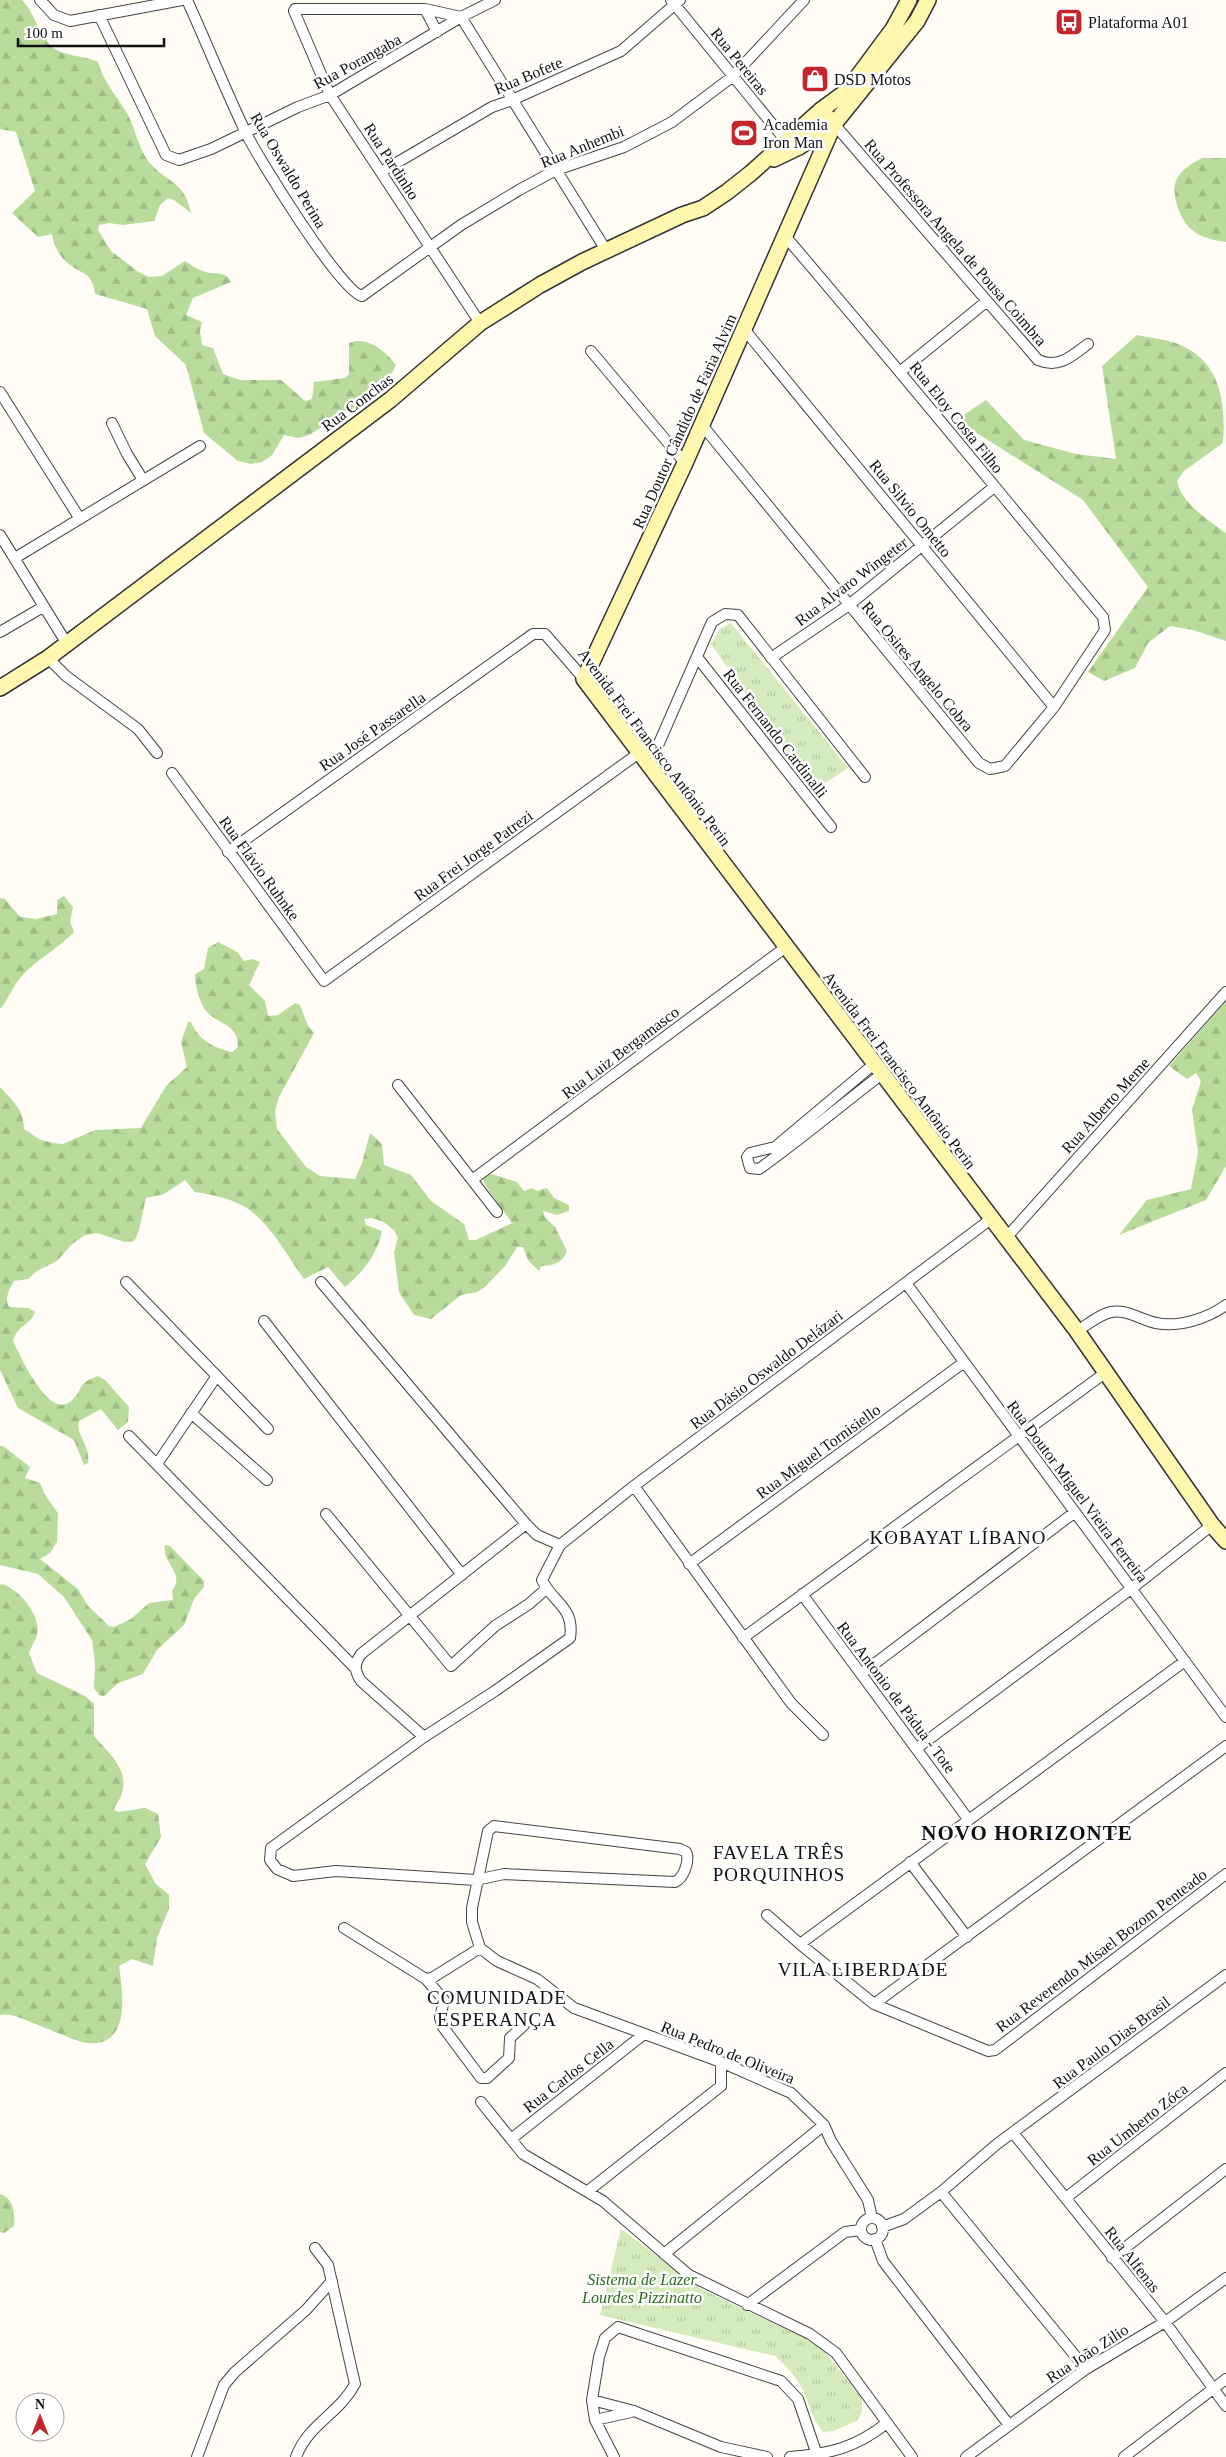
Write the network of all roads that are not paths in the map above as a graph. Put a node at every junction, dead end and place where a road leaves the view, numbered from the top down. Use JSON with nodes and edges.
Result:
{"nodes":[{"id":1,"x":40,"y":0,"type":"edge"},
{"id":2,"x":182,"y":0,"type":"edge"},
{"id":3,"x":187,"y":0,"type":"edge"},
{"id":4,"x":495,"y":0,"type":"edge"},
{"id":5,"x":804,"y":0,"type":"edge"},
{"id":6,"x":928,"y":0,"type":"edge"},
{"id":7,"x":907,"y":1,"type":"edge"},
{"id":8,"x":675,"y":2,"type":"edge"},
{"id":9,"x":425,"y":10,"type":"junction"},
{"id":10,"x":99,"y":16,"type":"junction"},
{"id":11,"x":461,"y":17,"type":"junction"},
{"id":12,"x":437,"y":32,"type":"junction"},
{"id":13,"x":732,"y":77,"type":"junction"},
{"id":14,"x":330,"y":95,"type":"junction"},
{"id":15,"x":512,"y":100,"type":"junction"},
{"id":16,"x":820,"y":110,"type":"junction"},
{"id":17,"x":834,"y":124,"type":"junction"},
{"id":18,"x":246,"y":134,"type":"junction"},
{"id":19,"x":794,"y":140,"type":"junction"},
{"id":20,"x":556,"y":170,"type":"junction"},
{"id":21,"x":381,"y":172,"type":"junction"},
{"id":22,"x":810,"y":175,"type":"junction"},
{"id":23,"x":786,"y":236,"type":"junction"},
{"id":24,"x":430,"y":246,"type":"junction"},
{"id":25,"x":606,"y":250,"type":"junction"},
{"id":26,"x":353,"y":293,"type":"joint"},
{"id":27,"x":988,"y":301,"type":"junction"},
{"id":28,"x":480,"y":323,"type":"junction"},
{"id":29,"x":744,"y":329,"type":"junction"},
{"id":30,"x":1088,"y":344,"type":"dead end"},
{"id":31,"x":590,"y":351,"type":"dead end"},
{"id":32,"x":901,"y":371,"type":"junction"},
{"id":33,"x":0,"y":392,"type":"edge"},
{"id":34,"x":112,"y":423,"type":"dead end"},
{"id":35,"x":702,"y":425,"type":"junction"},
{"id":36,"x":200,"y":446,"type":"dead end"},
{"id":37,"x":685,"y":463,"type":"junction"},
{"id":38,"x":143,"y":480,"type":"junction"},
{"id":39,"x":994,"y":487,"type":"junction"},
{"id":40,"x":80,"y":519,"type":"junction"},
{"id":41,"x":0,"y":535,"type":"edge"},
{"id":42,"x":922,"y":545,"type":"junction"},
{"id":43,"x":15,"y":558,"type":"junction"},
{"id":44,"x":849,"y":605,"type":"junction"},
{"id":45,"x":44,"y":607,"type":"junction"},
{"id":46,"x":1103,"y":617,"type":"joint"},
{"id":47,"x":0,"y":632,"type":"edge"},
{"id":48,"x":533,"y":634,"type":"joint"},
{"id":49,"x":67,"y":644,"type":"junction"},
{"id":50,"x":697,"y":657,"type":"junction"},
{"id":51,"x":48,"y":658,"type":"junction"},
{"id":52,"x":772,"y":658,"type":"junction"},
{"id":53,"x":584,"y":679,"type":"junction"},
{"id":54,"x":0,"y":688,"type":"edge"},
{"id":55,"x":1054,"y":707,"type":"junction"},
{"id":56,"x":157,"y":753,"type":"dead end"},
{"id":57,"x":639,"y":753,"type":"junction"},
{"id":58,"x":649,"y":766,"type":"junction"},
{"id":59,"x":172,"y":773,"type":"dead end"},
{"id":60,"x":865,"y":776,"type":"dead end"},
{"id":61,"x":831,"y":827,"type":"dead end"},
{"id":62,"x":228,"y":852,"type":"junction"},
{"id":63,"x":786,"y":947,"type":"junction"},
{"id":64,"x":324,"y":981,"type":"joint"},
{"id":65,"x":1226,"y":992,"type":"edge"},
{"id":66,"x":878,"y":1069,"type":"junction"},
{"id":67,"x":398,"y":1085,"type":"dead end"},
{"id":68,"x":472,"y":1180,"type":"junction"},
{"id":69,"x":497,"y":1212,"type":"dead end"},
{"id":70,"x":991,"y":1220,"type":"junction"},
{"id":71,"x":1006,"y":1238,"type":"junction"},
{"id":72,"x":126,"y":1282,"type":"dead end"},
{"id":73,"x":321,"y":1282,"type":"dead end"},
{"id":74,"x":906,"y":1283,"type":"junction"},
{"id":75,"x":1226,"y":1305,"type":"edge"},
{"id":76,"x":264,"y":1321,"type":"dead end"},
{"id":77,"x":1077,"y":1331,"type":"junction"},
{"id":78,"x":963,"y":1363,"type":"junction"},
{"id":79,"x":1105,"y":1373,"type":"junction"},
{"id":80,"x":216,"y":1377,"type":"junction"},
{"id":81,"x":192,"y":1413,"type":"junction"},
{"id":82,"x":268,"y":1429,"type":"dead end"},
{"id":83,"x":129,"y":1436,"type":"dead end"},
{"id":84,"x":1019,"y":1437,"type":"junction"},
{"id":85,"x":156,"y":1464,"type":"junction"},
{"id":86,"x":267,"y":1480,"type":"dead end"},
{"id":87,"x":634,"y":1486,"type":"junction"},
{"id":88,"x":1075,"y":1512,"type":"junction"},
{"id":89,"x":326,"y":1514,"type":"dead end"},
{"id":90,"x":526,"y":1524,"type":"junction"},
{"id":91,"x":1212,"y":1525,"type":"junction"},
{"id":92,"x":1226,"y":1541,"type":"edge"},
{"id":93,"x":560,"y":1545,"type":"junction"},
{"id":94,"x":689,"y":1564,"type":"junction"},
{"id":95,"x":462,"y":1575,"type":"junction"},
{"id":96,"x":546,"y":1589,"type":"junction"},
{"id":97,"x":1131,"y":1589,"type":"junction"},
{"id":98,"x":802,"y":1594,"type":"junction"},
{"id":99,"x":410,"y":1616,"type":"junction"},
{"id":100,"x":743,"y":1638,"type":"junction"},
{"id":101,"x":1185,"y":1661,"type":"junction"},
{"id":102,"x":355,"y":1668,"type":"junction"},
{"id":103,"x":861,"y":1674,"type":"junction"},
{"id":104,"x":1226,"y":1717,"type":"edge"},
{"id":105,"x":823,"y":1735,"type":"dead end"},
{"id":106,"x":424,"y":1737,"type":"junction"},
{"id":107,"x":1226,"y":1746,"type":"edge"},
{"id":108,"x":917,"y":1748,"type":"junction"},
{"id":109,"x":968,"y":1819,"type":"junction"},
{"id":110,"x":910,"y":1862,"type":"junction"},
{"id":111,"x":1226,"y":1874,"type":"edge"},
{"id":112,"x":476,"y":1880,"type":"junction"},
{"id":113,"x":767,"y":1915,"type":"dead end"},
{"id":114,"x":344,"y":1928,"type":"dead end"},
{"id":115,"x":966,"y":1937,"type":"junction"},
{"id":116,"x":800,"y":1944,"type":"junction"},
{"id":117,"x":480,"y":1948,"type":"junction"},
{"id":118,"x":1226,"y":1975,"type":"edge"},
{"id":119,"x":426,"y":1979,"type":"junction"},
{"id":120,"x":874,"y":2004,"type":"junction"},
{"id":121,"x":524,"y":2025,"type":"dead end"},
{"id":122,"x":644,"y":2034,"type":"junction"},
{"id":123,"x":721,"y":2062,"type":"junction"},
{"id":124,"x":1226,"y":2073,"type":"edge"},
{"id":125,"x":481,"y":2102,"type":"dead end"},
{"id":126,"x":824,"y":2124,"type":"junction"},
{"id":127,"x":1014,"y":2134,"type":"junction"},
{"id":128,"x":511,"y":2139,"type":"junction"},
{"id":129,"x":1226,"y":2169,"type":"edge"},
{"id":130,"x":588,"y":2191,"type":"junction"},
{"id":131,"x":941,"y":2192,"type":"junction"},
{"id":132,"x":1066,"y":2197,"type":"junction"},
{"id":133,"x":872,"y":2218,"type":"junction"},
{"id":134,"x":882,"y":2227,"type":"junction"},
{"id":135,"x":861,"y":2230,"type":"junction"},
{"id":136,"x":875,"y":2239,"type":"junction"},
{"id":137,"x":315,"y":2248,"type":"dead end"},
{"id":138,"x":664,"y":2254,"type":"junction"},
{"id":139,"x":1112,"y":2258,"type":"junction"},
{"id":140,"x":1226,"y":2278,"type":"edge"},
{"id":141,"x":332,"y":2281,"type":"junction"},
{"id":142,"x":747,"y":2305,"type":"junction"},
{"id":143,"x":1165,"y":2322,"type":"junction"},
{"id":144,"x":1086,"y":2369,"type":"junction"},
{"id":145,"x":1226,"y":2380,"type":"edge"},
{"id":146,"x":1213,"y":2390,"type":"junction"},
{"id":147,"x":592,"y":2400,"type":"junction"},
{"id":148,"x":1226,"y":2406,"type":"edge"},
{"id":149,"x":634,"y":2411,"type":"junction"},
{"id":150,"x":596,"y":2420,"type":"junction"},
{"id":151,"x":887,"y":2423,"type":"junction"},
{"id":152,"x":1009,"y":2425,"type":"junction"},
{"id":153,"x":817,"y":2455,"type":"junction"},
{"id":154,"x":197,"y":2457,"type":"edge"},
{"id":155,"x":296,"y":2457,"type":"edge"},
{"id":156,"x":614,"y":2457,"type":"edge"},
{"id":157,"x":766,"y":2457,"type":"edge"},
{"id":158,"x":790,"y":2457,"type":"edge"},
{"id":159,"x":912,"y":2457,"type":"edge"},
{"id":160,"x":966,"y":2457,"type":"edge"},
{"id":161,"x":1124,"y":2457,"type":"edge"}],
"edges":[{"from":1,"to":10,"type":"street"},
{"from":2,"to":10,"type":"street"},
{"from":3,"to":18,"type":"street","name":"Rua Oswaldo Perina"},
{"from":4,"to":11,"type":"street","name":"Rua Porangaba"},
{"from":5,"to":13,"type":"street","name":"Rua Anhembi"},
{"from":6,"to":17,"type":"street","name":"Rua Conchas"},
{"from":7,"to":16,"type":"street","name":"Rua Conchas"},
{"from":8,"to":13,"type":"street","name":"Rua Pereiras"},
{"from":8,"to":15,"type":"street","name":"Rua Bofete"},
{"from":9,"to":11,"type":"street"},
{"from":9,"to":12,"type":"street"},
{"from":9,"to":14,"type":"street","name":"Rua Pardinho"},
{"from":10,"to":18,"type":"street","name":"Rua Porangaba"},
{"from":11,"to":12,"type":"street","name":"Rua Porangaba"},
{"from":11,"to":15,"type":"street"},
{"from":12,"to":14,"type":"street","name":"Rua Porangaba"},
{"from":13,"to":19,"type":"street","name":"Rua Pereiras"},
{"from":13,"to":20,"type":"street","name":"Rua Anhembi"},
{"from":14,"to":18,"type":"street","name":"Rua Porangaba"},
{"from":14,"to":21,"type":"street","name":"Rua Pardinho"},
{"from":15,"to":20,"type":"street"},
{"from":15,"to":21,"type":"street","name":"Rua Bofete"},
{"from":16,"to":17,"type":"street"},
{"from":16,"to":19,"type":"street","name":"Rua Conchas"},
{"from":17,"to":19,"type":"street","name":"Rua Conchas"},
{"from":17,"to":22,"type":"street","name":"Rua Doutor Cândido de Faria Alvim"},
{"from":17,"to":27,"type":"street","name":"Rua Professora Angela de Pousa Coimbra"},
{"from":18,"to":26,"type":"street","name":"Rua Oswaldo Perina"},
{"from":19,"to":22,"type":"street"},
{"from":19,"to":25,"type":"street","name":"Rua Conchas"},
{"from":20,"to":24,"type":"street","name":"Rua Anhembi"},
{"from":20,"to":25,"type":"street"},
{"from":21,"to":24,"type":"street","name":"Rua Pardinho"},
{"from":22,"to":23,"type":"street","name":"Rua Doutor Cândido de Faria Alvim"},
{"from":23,"to":29,"type":"street","name":"Rua Doutor Cândido de Faria Alvim"},
{"from":23,"to":32,"type":"street","name":"Rua Eloy Costa Filho"},
{"from":24,"to":26,"type":"street","name":"Rua Anhembi"},
{"from":24,"to":28,"type":"street","name":"Rua Pardinho"},
{"from":25,"to":28,"type":"street","name":"Rua Conchas"},
{"from":27,"to":30,"type":"street","name":"Rua Professora Angela de Pousa Coimbra"},
{"from":27,"to":32,"type":"street"},
{"from":28,"to":49,"type":"street","name":"Rua Conchas"},
{"from":29,"to":35,"type":"street","name":"Rua Doutor Cândido de Faria Alvim"},
{"from":29,"to":42,"type":"street","name":"Rua Silvio Ometto"},
{"from":31,"to":37,"type":"street"},
{"from":32,"to":39,"type":"street","name":"Rua Eloy Costa Filho"},
{"from":33,"to":40,"type":"street"},
{"from":34,"to":38,"type":"street"},
{"from":35,"to":37,"type":"street","name":"Rua Doutor Cândido de Faria Alvim"},
{"from":35,"to":44,"type":"street","name":"Rua Osires Angelo Cobra"},
{"from":36,"to":38,"type":"street"},
{"from":37,"to":53,"type":"street","name":"Rua Doutor Cândido de Faria Alvim"},
{"from":38,"to":40,"type":"street"},
{"from":39,"to":42,"type":"street","name":"Rua Alvaro Wingeter"},
{"from":39,"to":46,"type":"street","name":"Rua Eloy Costa Filho"},
{"from":40,"to":43,"type":"street"},
{"from":41,"to":43,"type":"street"},
{"from":42,"to":44,"type":"street","name":"Rua Alvaro Wingeter"},
{"from":42,"to":55,"type":"street","name":"Rua Silvio Ometto"},
{"from":43,"to":45,"type":"street"},
{"from":44,"to":52,"type":"street","name":"Rua Alvaro Wingeter"},
{"from":44,"to":55,"type":"street","name":"Rua Osires Angelo Cobra"},
{"from":45,"to":47,"type":"street"},
{"from":45,"to":49,"type":"street"},
{"from":46,"to":55,"type":"street","name":"Rua Osires Angelo Cobra"},
{"from":48,"to":53,"type":"street","name":"Avenida Frei Francisco Antônio Perin"},
{"from":48,"to":62,"type":"street","name":"Rua José Passarella"},
{"from":49,"to":51,"type":"street","name":"Rua Conchas"},
{"from":50,"to":52,"type":"street"},
{"from":50,"to":58,"type":"street"},
{"from":50,"to":61,"type":"street","name":"Rua Fernando Cardinalli"},
{"from":51,"to":54,"type":"street","name":"Rua Conchas"},
{"from":51,"to":56,"type":"street"},
{"from":52,"to":60,"type":"street"},
{"from":53,"to":57,"type":"street","name":"Avenida Frei Francisco Antônio Perin"},
{"from":57,"to":58,"type":"street","name":"Avenida Frei Francisco Antônio Perin"},
{"from":57,"to":64,"type":"street","name":"Rua Frei Jorge Patrezi"},
{"from":58,"to":63,"type":"street","name":"Avenida Frei Francisco Antônio Perin"},
{"from":59,"to":62,"type":"street","name":"Rua Flávio Ruhnke"},
{"from":62,"to":64,"type":"street","name":"Rua Flávio Ruhnke"},
{"from":63,"to":66,"type":"street","name":"Avenida Frei Francisco Antônio Perin"},
{"from":63,"to":68,"type":"street","name":"Rua Luiz Bergamasco"},
{"from":65,"to":71,"type":"street","name":"Rua Alberto Meme"},
{"from":66,"to":66,"type":"street"},
{"from":66,"to":70,"type":"street","name":"Avenida Frei Francisco Antônio Perin"},
{"from":67,"to":68,"type":"street"},
{"from":68,"to":69,"type":"street"},
{"from":70,"to":71,"type":"street","name":"Avenida Frei Francisco Antônio Perin"},
{"from":70,"to":74,"type":"street","name":"Rua Dásio Oswaldo Delázari"},
{"from":71,"to":77,"type":"street","name":"Avenida Frei Francisco Antônio Perin"},
{"from":72,"to":80,"type":"street"},
{"from":73,"to":90,"type":"street"},
{"from":74,"to":78,"type":"street","name":"Rua Doutor Miguel Vieira Ferreira"},
{"from":74,"to":87,"type":"street","name":"Rua Dásio Oswaldo Delázari"},
{"from":75,"to":77,"type":"street"},
{"from":76,"to":95,"type":"street"},
{"from":77,"to":79,"type":"street","name":"Avenida Frei Francisco Antônio Perin"},
{"from":78,"to":84,"type":"street","name":"Rua Doutor Miguel Vieira Ferreira"},
{"from":78,"to":94,"type":"street","name":"Rua Miguel Tornisiello"},
{"from":79,"to":84,"type":"street"},
{"from":79,"to":91,"type":"street","name":"Avenida Frei Francisco Antônio Perin"},
{"from":80,"to":81,"type":"street"},
{"from":80,"to":82,"type":"street"},
{"from":81,"to":85,"type":"street"},
{"from":81,"to":86,"type":"street"},
{"from":83,"to":85,"type":"street"},
{"from":84,"to":88,"type":"street","name":"Rua Doutor Miguel Vieira Ferreira"},
{"from":84,"to":98,"type":"street"},
{"from":85,"to":102,"type":"street"},
{"from":87,"to":93,"type":"street","name":"Rua Dásio Oswaldo Delázari"},
{"from":87,"to":94,"type":"street"},
{"from":88,"to":97,"type":"street","name":"Rua Doutor Miguel Vieira Ferreira"},
{"from":88,"to":103,"type":"street"},
{"from":89,"to":99,"type":"street"},
{"from":90,"to":93,"type":"street"},
{"from":90,"to":95,"type":"street"},
{"from":91,"to":92,"type":"street","name":"Avenida Frei Francisco Antônio Perin"},
{"from":91,"to":97,"type":"street"},
{"from":93,"to":96,"type":"street"},
{"from":94,"to":100,"type":"street"},
{"from":95,"to":99,"type":"street"},
{"from":96,"to":99,"type":"street"},
{"from":96,"to":106,"type":"street"},
{"from":97,"to":101,"type":"street","name":"Rua Doutor Miguel Vieira Ferreira"},
{"from":97,"to":108,"type":"street"},
{"from":98,"to":100,"type":"street"},
{"from":98,"to":103,"type":"street","name":"Rua Antonio de Pádua - Tote"},
{"from":99,"to":102,"type":"street"},
{"from":100,"to":105,"type":"street"},
{"from":101,"to":104,"type":"street","name":"Rua Doutor Miguel Vieira Ferreira"},
{"from":101,"to":109,"type":"street"},
{"from":102,"to":106,"type":"street"},
{"from":103,"to":108,"type":"street","name":"Rua Antonio de Pádua - Tote"},
{"from":106,"to":112,"type":"street"},
{"from":107,"to":115,"type":"street"},
{"from":108,"to":109,"type":"street","name":"Rua Antonio de Pádua - Tote"},
{"from":109,"to":110,"type":"street"},
{"from":110,"to":115,"type":"street"},
{"from":110,"to":116,"type":"street"},
{"from":111,"to":120,"type":"street","name":"Rua Reverendo Misael Bozom Penteado"},
{"from":112,"to":112,"type":"street"},
{"from":112,"to":117,"type":"street"},
{"from":113,"to":116,"type":"street","name":"Rua Reverendo Misael Bozom Penteado"},
{"from":114,"to":119,"type":"street"},
{"from":115,"to":120,"type":"street"},
{"from":116,"to":120,"type":"street","name":"Rua Reverendo Misael Bozom Penteado"},
{"from":117,"to":119,"type":"street"},
{"from":117,"to":122,"type":"street","name":"Rua Pedro de Oliveira"},
{"from":118,"to":127,"type":"street","name":"Rua Paulo Dias Brasil"},
{"from":119,"to":121,"type":"street"},
{"from":122,"to":123,"type":"street","name":"Rua Pedro de Oliveira"},
{"from":122,"to":128,"type":"street","name":"Rua Carlos Cella"},
{"from":123,"to":126,"type":"street","name":"Rua Pedro de Oliveira"},
{"from":123,"to":130,"type":"street"},
{"from":124,"to":132,"type":"street","name":"Rua Umberto Zóca"},
{"from":125,"to":128,"type":"street"},
{"from":126,"to":133,"type":"street","name":"Rua Pedro de Oliveira"},
{"from":126,"to":138,"type":"street"},
{"from":127,"to":131,"type":"street","name":"Rua Paulo Dias Brasil"},
{"from":127,"to":132,"type":"street","name":"Rua Alfenas"},
{"from":128,"to":130,"type":"street"},
{"from":129,"to":139,"type":"street"},
{"from":130,"to":138,"type":"street"},
{"from":131,"to":134,"type":"street","name":"Rua Paulo Dias Brasil"},
{"from":131,"to":144,"type":"street"},
{"from":132,"to":139,"type":"street","name":"Rua Alfenas"},
{"from":133,"to":134,"type":"street"},
{"from":133,"to":135,"type":"street"},
{"from":134,"to":136,"type":"street"},
{"from":135,"to":136,"type":"street"},
{"from":135,"to":142,"type":"street"},
{"from":136,"to":152,"type":"street"},
{"from":137,"to":141,"type":"street"},
{"from":138,"to":142,"type":"street"},
{"from":139,"to":143,"type":"street","name":"Rua Alfenas"},
{"from":140,"to":143,"type":"street","name":"Rua João Zilio"},
{"from":141,"to":154,"type":"street"},
{"from":141,"to":155,"type":"street"},
{"from":142,"to":151,"type":"street"},
{"from":143,"to":144,"type":"street","name":"Rua João Zilio"},
{"from":143,"to":146,"type":"street","name":"Rua Alfenas"},
{"from":144,"to":152,"type":"street","name":"Rua João Zilio"},
{"from":145,"to":146,"type":"street"},
{"from":146,"to":148,"type":"street","name":"Rua Alfenas"},
{"from":146,"to":161,"type":"street"},
{"from":147,"to":149,"type":"street"},
{"from":147,"to":150,"type":"street"},
{"from":147,"to":153,"type":"street"},
{"from":149,"to":150,"type":"street"},
{"from":149,"to":157,"type":"street"},
{"from":150,"to":156,"type":"street"},
{"from":151,"to":153,"type":"street"},
{"from":151,"to":159,"type":"street"},
{"from":152,"to":160,"type":"street","name":"Rua João Zilio"},
{"from":153,"to":158,"type":"street"}]}
